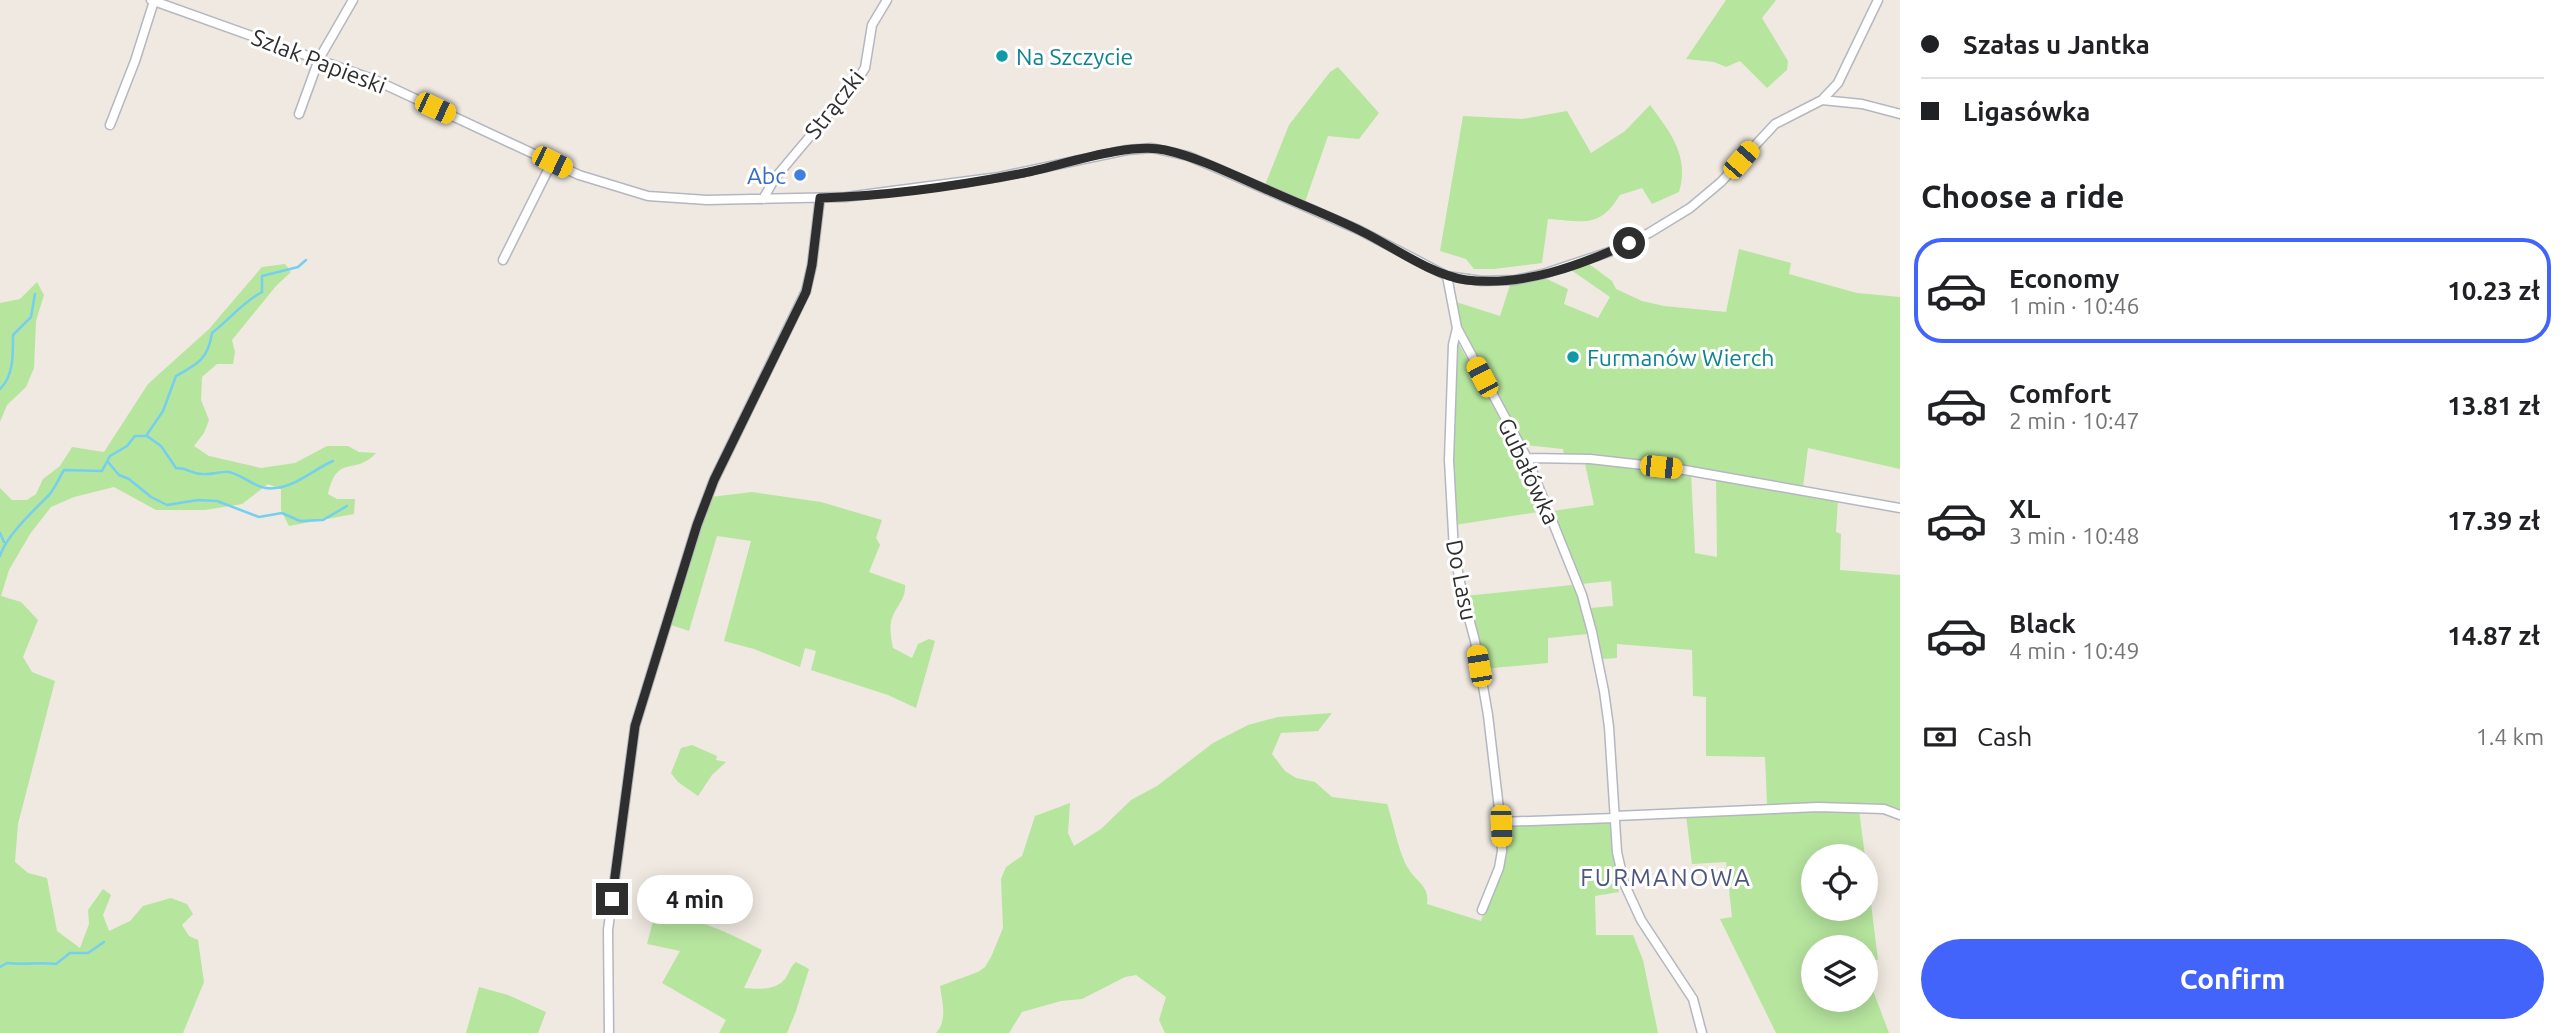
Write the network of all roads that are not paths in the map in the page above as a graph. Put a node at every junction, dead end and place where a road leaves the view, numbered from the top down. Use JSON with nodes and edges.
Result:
{"nodes":[{"id":1,"x":353,"y":0,"type":"edge"},
{"id":2,"x":887,"y":0,"type":"edge"},
{"id":3,"x":1878,"y":0,"type":"edge"},
{"id":4,"x":153,"y":1,"type":"edge"},
{"id":5,"x":319,"y":59,"type":"junction"},
{"id":6,"x":1822,"y":100,"type":"junction"},
{"id":7,"x":299,"y":114,"type":"dead end"},
{"id":8,"x":1900,"y":114,"type":"edge"},
{"id":9,"x":110,"y":125,"type":"dead end"},
{"id":10,"x":552,"y":162,"type":"junction"},
{"id":11,"x":820,"y":198,"type":"junction"},
{"id":12,"x":763,"y":199,"type":"junction"},
{"id":13,"x":503,"y":260,"type":"dead end"},
{"id":14,"x":1447,"y":276,"type":"junction"},
{"id":15,"x":1457,"y":328,"type":"junction"},
{"id":16,"x":1527,"y":458,"type":"junction"},
{"id":17,"x":1900,"y":508,"type":"edge"},
{"id":18,"x":1900,"y":815,"type":"edge"},
{"id":19,"x":1615,"y":817,"type":"junction"},
{"id":20,"x":1500,"y":822,"type":"junction"},
{"id":21,"x":1482,"y":910,"type":"dead end"},
{"id":22,"x":609,"y":1033,"type":"edge"},
{"id":23,"x":1702,"y":1033,"type":"edge"}],
"edges":[{"from":1,"to":5,"type":"street"},
{"from":2,"to":12,"type":"street","name":"Strączki"},
{"from":3,"to":6,"type":"street"},
{"from":4,"to":5,"type":"street","name":"Szlak Papieski"},
{"from":4,"to":9,"type":"street"},
{"from":5,"to":7,"type":"street"},
{"from":5,"to":10,"type":"street","name":"Szlak Papieski"},
{"from":6,"to":8,"type":"street"},
{"from":6,"to":14,"type":"street"},
{"from":10,"to":12,"type":"street","name":"Szlak Papieski"},
{"from":10,"to":13,"type":"street"},
{"from":11,"to":12,"type":"street","name":"Szlak Papieski"},
{"from":11,"to":14,"type":"street","name":"Szlak Papieski"},
{"from":11,"to":22,"type":"street"},
{"from":14,"to":15,"type":"street","name":"Gubałówka"},
{"from":15,"to":16,"type":"street","name":"Gubałówka"},
{"from":15,"to":20,"type":"street","name":"Do Lasu"},
{"from":16,"to":17,"type":"street"},
{"from":16,"to":19,"type":"street","name":"Gubałówka"},
{"from":18,"to":19,"type":"street"},
{"from":19,"to":20,"type":"street"},
{"from":19,"to":23,"type":"street","name":"Gubałówka"},
{"from":20,"to":21,"type":"street","name":"Do Lasu"}]}
